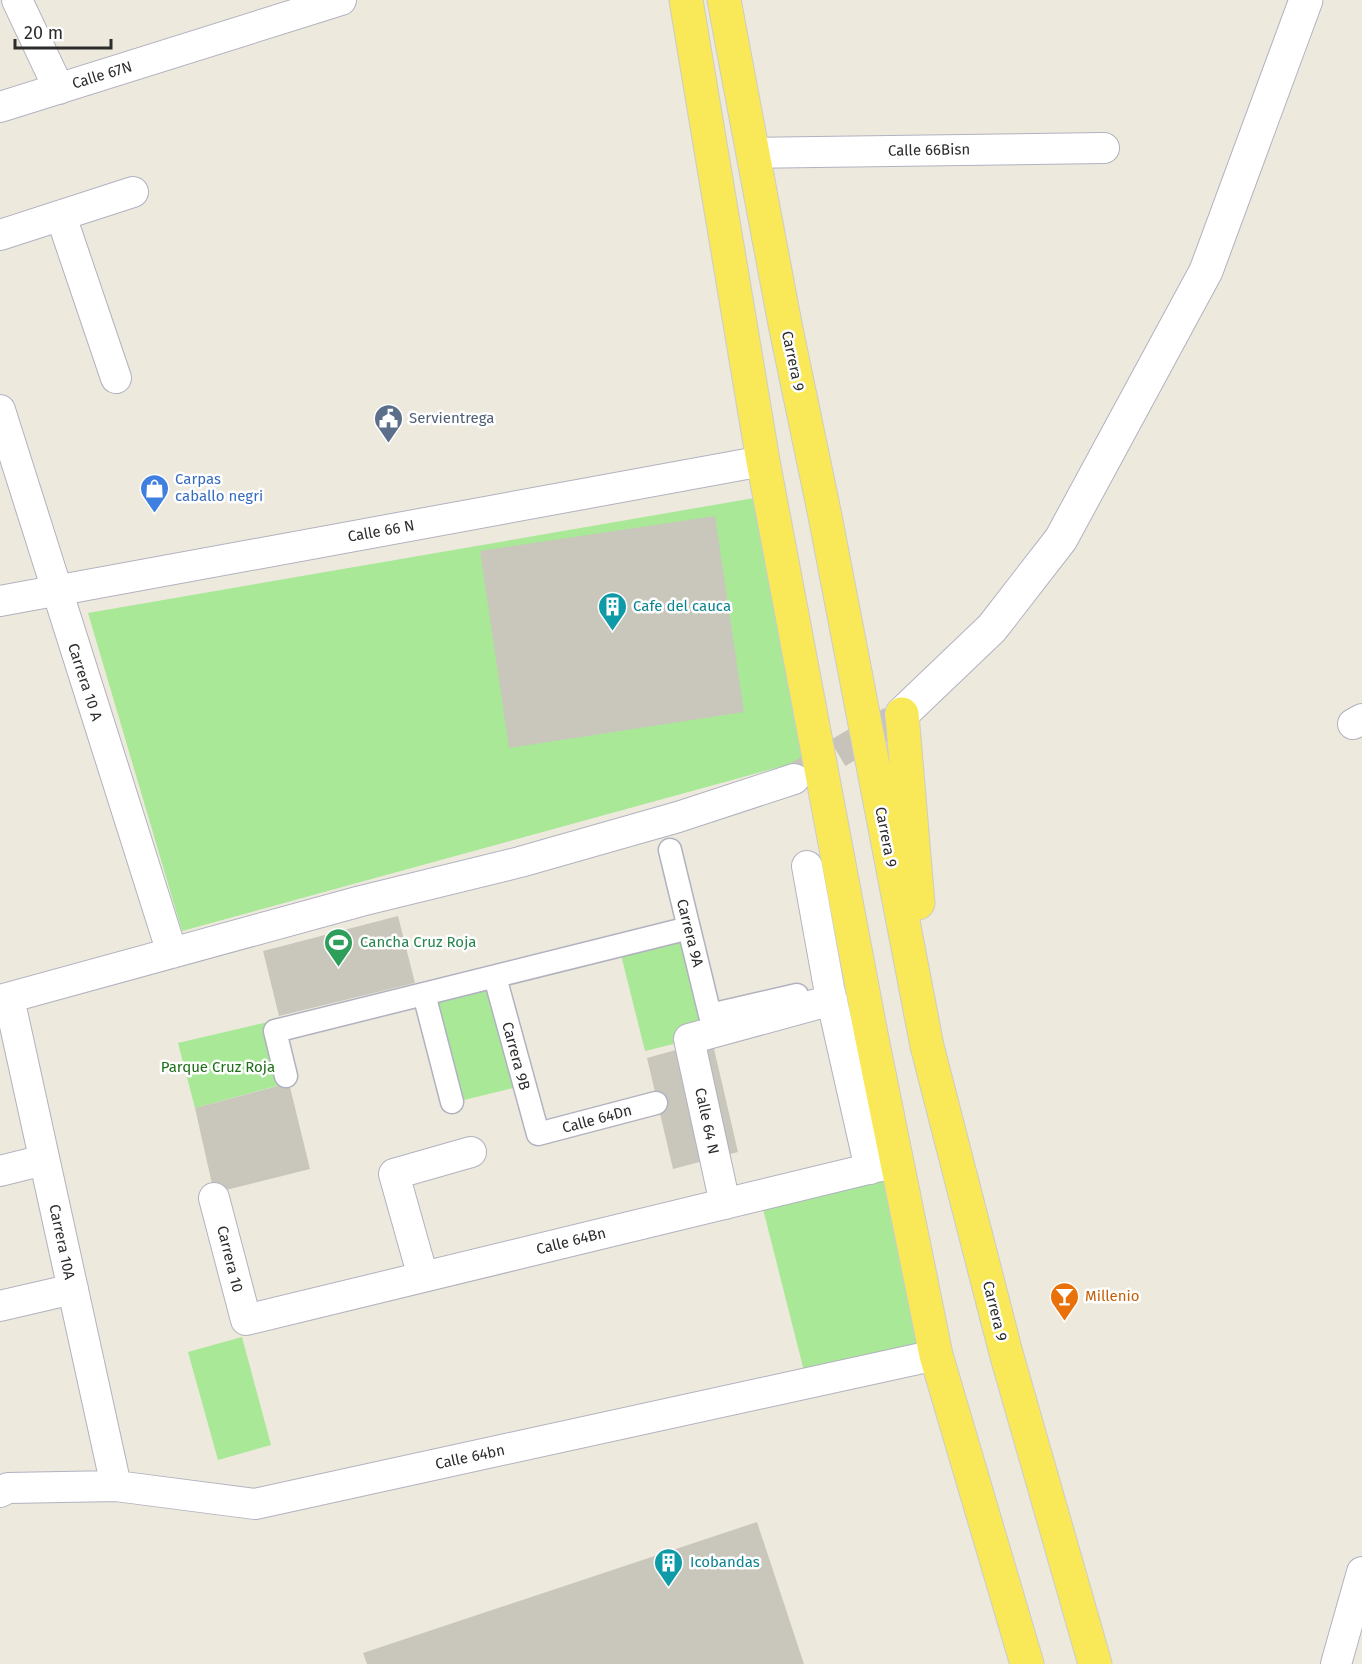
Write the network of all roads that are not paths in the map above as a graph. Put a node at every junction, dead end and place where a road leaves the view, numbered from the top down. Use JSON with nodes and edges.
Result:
{"nodes":[{"id":1,"x":17,"y":0,"type":"edge"},
{"id":2,"x":341,"y":0,"type":"edge"},
{"id":3,"x":686,"y":0,"type":"edge"},
{"id":4,"x":724,"y":0,"type":"edge"},
{"id":5,"x":1306,"y":0,"type":"edge"},
{"id":6,"x":264,"y":11,"type":"edge"},
{"id":7,"x":58,"y":89,"type":"junction"},
{"id":8,"x":0,"y":108,"type":"edge"},
{"id":9,"x":1104,"y":148,"type":"dead end"},
{"id":10,"x":753,"y":153,"type":"junction"},
{"id":11,"x":133,"y":192,"type":"dead end"},
{"id":12,"x":61,"y":216,"type":"junction"},
{"id":13,"x":0,"y":235,"type":"edge"},
{"id":14,"x":116,"y":378,"type":"dead end"},
{"id":15,"x":0,"y":410,"type":"edge"},
{"id":16,"x":763,"y":461,"type":"junction"},
{"id":17,"x":56,"y":590,"type":"junction"},
{"id":18,"x":0,"y":601,"type":"edge"},
{"id":19,"x":794,"y":778,"type":"tunnel mouth"},
{"id":20,"x":670,"y":850,"type":"dead end"},
{"id":21,"x":807,"y":866,"type":"dead end"},
{"id":22,"x":689,"y":928,"type":"junction"},
{"id":23,"x":172,"y":953,"type":"junction"},
{"id":24,"x":495,"y":977,"type":"junction"},
{"id":25,"x":424,"y":994,"type":"junction"},
{"id":26,"x":831,"y":994,"type":"junction"},
{"id":27,"x":5,"y":999,"type":"edge"},
{"id":28,"x":927,"y":1046,"type":"junction"},
{"id":29,"x":286,"y":1076,"type":"dead end"},
{"id":30,"x":452,"y":1102,"type":"dead end"},
{"id":31,"x":656,"y":1103,"type":"dead end"},
{"id":32,"x":538,"y":1134,"type":"joint"},
{"id":33,"x":471,"y":1152,"type":"dead end"},
{"id":34,"x":44,"y":1160,"type":"junction"},
{"id":35,"x":884,"y":1166,"type":"junction"},
{"id":36,"x":0,"y":1171,"type":"edge"},
{"id":37,"x":214,"y":1198,"type":"dead end"},
{"id":38,"x":725,"y":1204,"type":"junction"},
{"id":39,"x":423,"y":1277,"type":"junction"},
{"id":40,"x":73,"y":1289,"type":"junction"},
{"id":41,"x":0,"y":1306,"type":"edge"},
{"id":42,"x":246,"y":1320,"type":"joint"},
{"id":43,"x":936,"y":1355,"type":"junction"},
{"id":44,"x":116,"y":1486,"type":"junction"},
{"id":45,"x":0,"y":1492,"type":"edge"},
{"id":46,"x":1362,"y":1572,"type":"edge"},
{"id":47,"x":1027,"y":1664,"type":"edge"},
{"id":48,"x":1095,"y":1664,"type":"edge"},
{"id":49,"x":1336,"y":1664,"type":"edge"}],
"edges":[{"from":1,"to":7,"type":"street"},
{"from":2,"to":6,"type":"street","name":"Calle 67N"},
{"from":3,"to":16,"type":"main road"},
{"from":4,"to":10,"type":"main road","name":"Carrera 9"},
{"from":5,"to":28,"type":"main road"},
{"from":6,"to":7,"type":"street","name":"Calle 67N"},
{"from":7,"to":8,"type":"street","name":"Calle 67N"},
{"from":9,"to":10,"type":"street","name":"Calle 66Bisn"},
{"from":10,"to":28,"type":"main road","name":"Carrera 9"},
{"from":11,"to":12,"type":"street"},
{"from":12,"to":13,"type":"street"},
{"from":12,"to":14,"type":"street"},
{"from":15,"to":17,"type":"street","name":"Carrera 10 A"},
{"from":16,"to":17,"type":"street","name":"Calle 66 N"},
{"from":16,"to":35,"type":"main road"},
{"from":17,"to":18,"type":"street","name":"Calle 66 N"},
{"from":17,"to":23,"type":"street","name":"Carrera 10 A"},
{"from":19,"to":23,"type":"street"},
{"from":20,"to":22,"type":"street","name":"Carrera 9A"},
{"from":21,"to":26,"type":"street"},
{"from":22,"to":24,"type":"street"},
{"from":22,"to":26,"type":"street","name":"Carrera 9A"},
{"from":23,"to":27,"type":"street"},
{"from":24,"to":25,"type":"street"},
{"from":24,"to":32,"type":"street","name":"Carrera 9B"},
{"from":25,"to":29,"type":"street"},
{"from":25,"to":30,"type":"street"},
{"from":26,"to":35,"type":"street"},
{"from":26,"to":38,"type":"street","name":"Calle 64 N"},
{"from":27,"to":34,"type":"street","name":"Carrera 10A"},
{"from":28,"to":48,"type":"main road","name":"Carrera 9"},
{"from":31,"to":32,"type":"street","name":"Calle 64Dn"},
{"from":33,"to":39,"type":"street"},
{"from":34,"to":36,"type":"street"},
{"from":34,"to":40,"type":"street","name":"Carrera 10A"},
{"from":35,"to":38,"type":"street","name":"Calle 64Bn"},
{"from":35,"to":43,"type":"main road"},
{"from":37,"to":42,"type":"street","name":"Carrera 10"},
{"from":38,"to":39,"type":"street","name":"Calle 64Bn"},
{"from":39,"to":42,"type":"street","name":"Calle 64Bn"},
{"from":40,"to":41,"type":"street"},
{"from":40,"to":44,"type":"street","name":"Carrera 10A"},
{"from":43,"to":44,"type":"street","name":"Calle 64bn"},
{"from":43,"to":47,"type":"main road"},
{"from":44,"to":45,"type":"street","name":"Calle 64bn"},
{"from":46,"to":49,"type":"street"}]}
